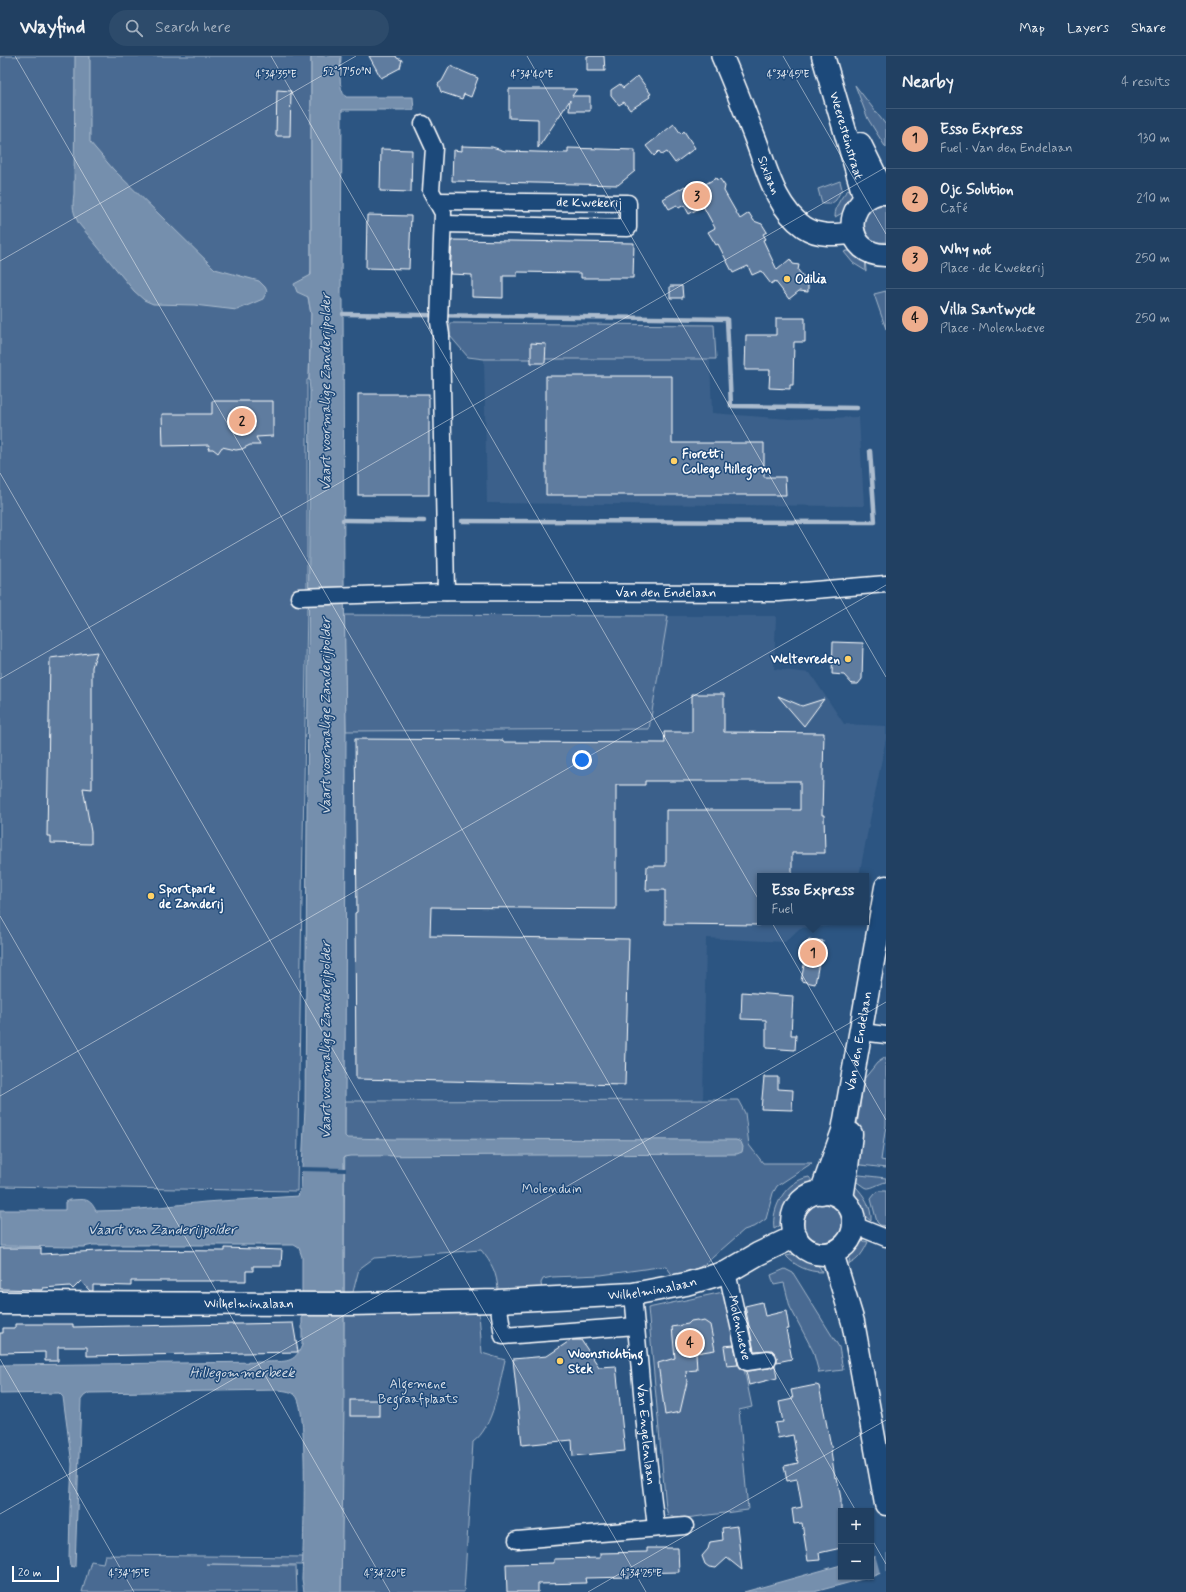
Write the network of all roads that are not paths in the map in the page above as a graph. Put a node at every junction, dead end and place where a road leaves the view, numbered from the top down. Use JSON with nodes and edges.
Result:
{"nodes":[{"id":1,"x":720,"y":60,"type":"edge"},
{"id":2,"x":826,"y":64,"type":"edge"},
{"id":3,"x":423,"y":124,"type":"dead end"},
{"id":4,"x":878,"y":195,"type":"edge"},
{"id":5,"x":436,"y":200,"type":"junction"},
{"id":6,"x":443,"y":224,"type":"junction"},
{"id":7,"x":854,"y":233,"type":"junction"},
{"id":8,"x":885,"y":260,"type":"edge"},
{"id":9,"x":886,"y":584,"type":"edge"},
{"id":10,"x":446,"y":592,"type":"junction"},
{"id":11,"x":299,"y":597,"type":"dead end"},
{"id":12,"x":886,"y":887,"type":"edge"},
{"id":13,"x":886,"y":942,"type":"edge"},
{"id":14,"x":878,"y":1034,"type":"edge"},
{"id":15,"x":821,"y":1193,"type":"junction"},
{"id":16,"x":842,"y":1198,"type":"junction"},
{"id":17,"x":854,"y":1225,"type":"junction"},
{"id":18,"x":796,"y":1236,"type":"junction"},
{"id":19,"x":886,"y":1238,"type":"edge"},
{"id":20,"x":832,"y":1252,"type":"junction"},
{"id":21,"x":727,"y":1272,"type":"junction"},
{"id":22,"x":633,"y":1294,"type":"junction"},
{"id":23,"x":498,"y":1301,"type":"junction"},
{"id":24,"x":0,"y":1303,"type":"edge"},
{"id":25,"x":636,"y":1326,"type":"junction"},
{"id":26,"x":768,"y":1359,"type":"dead end"},
{"id":27,"x":886,"y":1504,"type":"edge"},
{"id":28,"x":685,"y":1526,"type":"dead end"},
{"id":29,"x":656,"y":1527,"type":"junction"},
{"id":30,"x":517,"y":1540,"type":"dead end"}],
"edges":[{"from":1,"to":7,"type":"street","name":"Sixlaan"},
{"from":2,"to":4,"type":"main road","name":"Weeresteinstraat"},
{"from":3,"to":5,"type":"street"},
{"from":4,"to":7,"type":"main road"},
{"from":5,"to":6,"type":"street"},
{"from":5,"to":6,"type":"street","name":"de Kwekerij"},
{"from":6,"to":10,"type":"street"},
{"from":7,"to":8,"type":"main road"},
{"from":9,"to":10,"type":"street","name":"Van den Endelaan"},
{"from":10,"to":11,"type":"street","name":"Van den Endelaan"},
{"from":12,"to":15,"type":"main road","name":"Van den Endelaan"},
{"from":13,"to":14,"type":"main road","name":"Van den Endelaan"},
{"from":14,"to":16,"type":"main road","name":"Van den Endelaan"},
{"from":15,"to":16,"type":"main road"},
{"from":15,"to":18,"type":"main road"},
{"from":16,"to":17,"type":"main road"},
{"from":17,"to":19,"type":"street"},
{"from":17,"to":20,"type":"main road"},
{"from":18,"to":20,"type":"main road"},
{"from":18,"to":21,"type":"main road","name":"Wilhelminalaan"},
{"from":20,"to":27,"type":"main road"},
{"from":21,"to":22,"type":"main road","name":"Wilhelminalaan"},
{"from":21,"to":26,"type":"street","name":"Molenhoeve"},
{"from":22,"to":23,"type":"main road","name":"Wilhelminalaan"},
{"from":22,"to":25,"type":"street","name":"Van Engelenlaan"},
{"from":23,"to":24,"type":"main road","name":"Wilhelminalaan"},
{"from":23,"to":25,"type":"street"},
{"from":25,"to":29,"type":"street","name":"Van Engelenlaan"},
{"from":28,"to":29,"type":"street"},
{"from":29,"to":30,"type":"street"}]}
